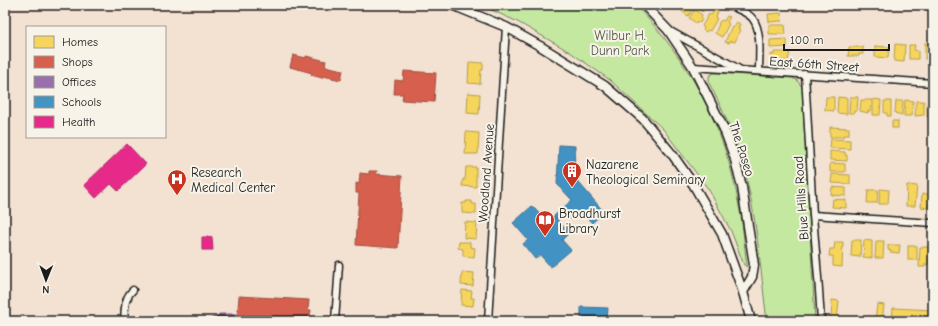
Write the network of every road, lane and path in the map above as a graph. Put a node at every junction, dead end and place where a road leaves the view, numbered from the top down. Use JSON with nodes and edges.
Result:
{"nodes":[{"id":1,"x":452,"y":5,"type":"edge"},
{"id":2,"x":644,"y":5,"type":"edge"},
{"id":3,"x":728,"y":5,"type":"edge"},
{"id":4,"x":743,"y":8,"type":"edge"},
{"id":5,"x":506,"y":27,"type":"junction"},
{"id":6,"x":668,"y":30,"type":"junction"},
{"id":7,"x":693,"y":67,"type":"junction"},
{"id":8,"x":740,"y":70,"type":"junction"},
{"id":9,"x":759,"y":71,"type":"junction"},
{"id":10,"x":805,"y":74,"type":"junction"},
{"id":11,"x":933,"y":83,"type":"edge"},
{"id":12,"x":813,"y":215,"type":"junction"},
{"id":13,"x":933,"y":223,"type":"edge"},
{"id":14,"x":339,"y":266,"type":"dead end"},
{"id":15,"x":133,"y":290,"type":"dead end"},
{"id":16,"x":743,"y":292,"type":"junction"},
{"id":17,"x":124,"y":321,"type":"edge"},
{"id":18,"x":335,"y":321,"type":"edge"},
{"id":19,"x":488,"y":321,"type":"edge"},
{"id":20,"x":751,"y":321,"type":"edge"},
{"id":21,"x":821,"y":321,"type":"edge"}],
"edges":[{"from":1,"to":5,"type":"main road"},
{"from":2,"to":6,"type":"main road","name":"The Paseo"},
{"from":3,"to":4,"type":"street"},
{"from":4,"to":9,"type":"street"},
{"from":5,"to":16,"type":"main road"},
{"from":5,"to":19,"type":"street","name":"Woodland Avenue"},
{"from":6,"to":7,"type":"main road","name":"The Paseo"},
{"from":6,"to":8,"type":"street"},
{"from":7,"to":8,"type":"street","name":"East 66th Street"},
{"from":7,"to":16,"type":"main road","name":"The Paseo"},
{"from":8,"to":9,"type":"street","name":"East 66th Street"},
{"from":9,"to":10,"type":"street","name":"East 66th Street"},
{"from":10,"to":11,"type":"street","name":"East 66th Street"},
{"from":10,"to":12,"type":"street","name":"Blue Hills Road"},
{"from":12,"to":13,"type":"street"},
{"from":12,"to":21,"type":"street","name":"Blue Hills Road"},
{"from":14,"to":18,"type":"street"},
{"from":15,"to":17,"type":"street"},
{"from":16,"to":20,"type":"main road"}]}
